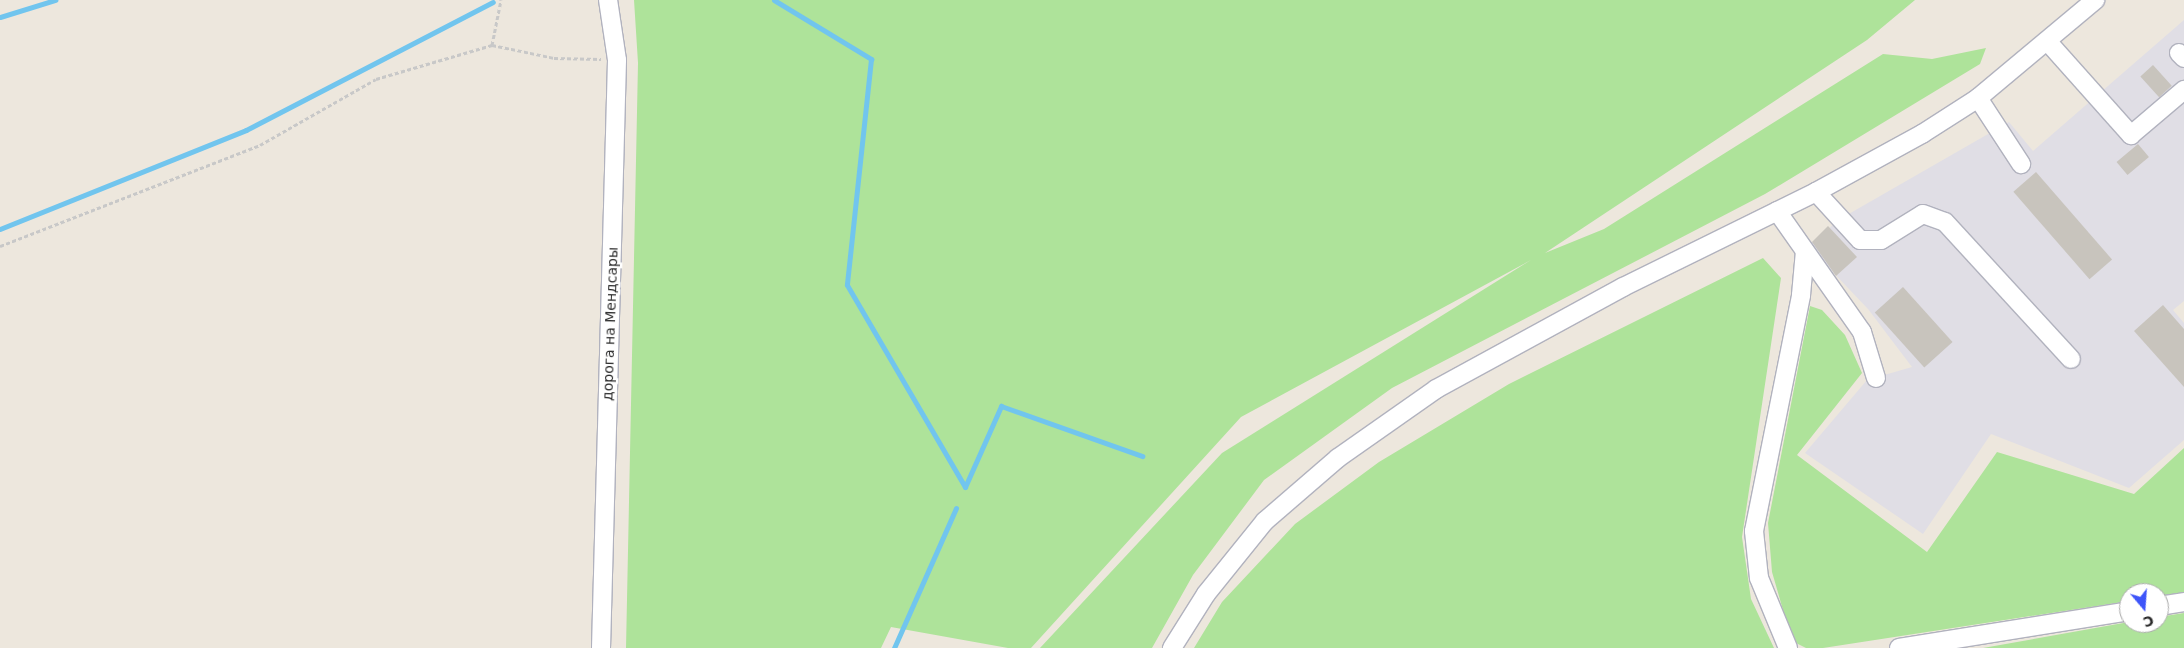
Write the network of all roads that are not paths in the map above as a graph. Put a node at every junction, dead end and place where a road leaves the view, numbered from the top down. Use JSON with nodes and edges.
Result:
{"nodes":[{"id":1,"x":608,"y":0,"type":"edge"},
{"id":2,"x":2095,"y":0,"type":"edge"},
{"id":3,"x":2048,"y":42,"type":"junction"},
{"id":4,"x":2184,"y":90,"type":"edge"},
{"id":5,"x":1978,"y":98,"type":"junction"},
{"id":6,"x":2021,"y":164,"type":"dead end"},
{"id":7,"x":1816,"y":192,"type":"junction"},
{"id":8,"x":1777,"y":212,"type":"junction"},
{"id":9,"x":1804,"y":251,"type":"junction"},
{"id":10,"x":2071,"y":360,"type":"dead end"},
{"id":11,"x":1876,"y":378,"type":"dead end"},
{"id":12,"x":2184,"y":602,"type":"edge"},
{"id":13,"x":2169,"y":604,"type":"edge"},
{"id":14,"x":2119,"y":613,"type":"edge"},
{"id":15,"x":601,"y":648,"type":"edge"},
{"id":16,"x":1172,"y":648,"type":"edge"},
{"id":17,"x":1788,"y":648,"type":"edge"},
{"id":18,"x":1899,"y":648,"type":"edge"}],
"edges":[{"from":1,"to":15,"type":"street","name":"дорога на Мендсары"},
{"from":2,"to":3,"type":"street"},
{"from":3,"to":4,"type":"street"},
{"from":3,"to":5,"type":"street"},
{"from":5,"to":6,"type":"street"},
{"from":5,"to":7,"type":"street"},
{"from":7,"to":8,"type":"street"},
{"from":7,"to":10,"type":"street"},
{"from":8,"to":9,"type":"street"},
{"from":8,"to":16,"type":"street"},
{"from":9,"to":11,"type":"street"},
{"from":9,"to":17,"type":"street"},
{"from":12,"to":13,"type":"street"},
{"from":14,"to":18,"type":"street"}]}
